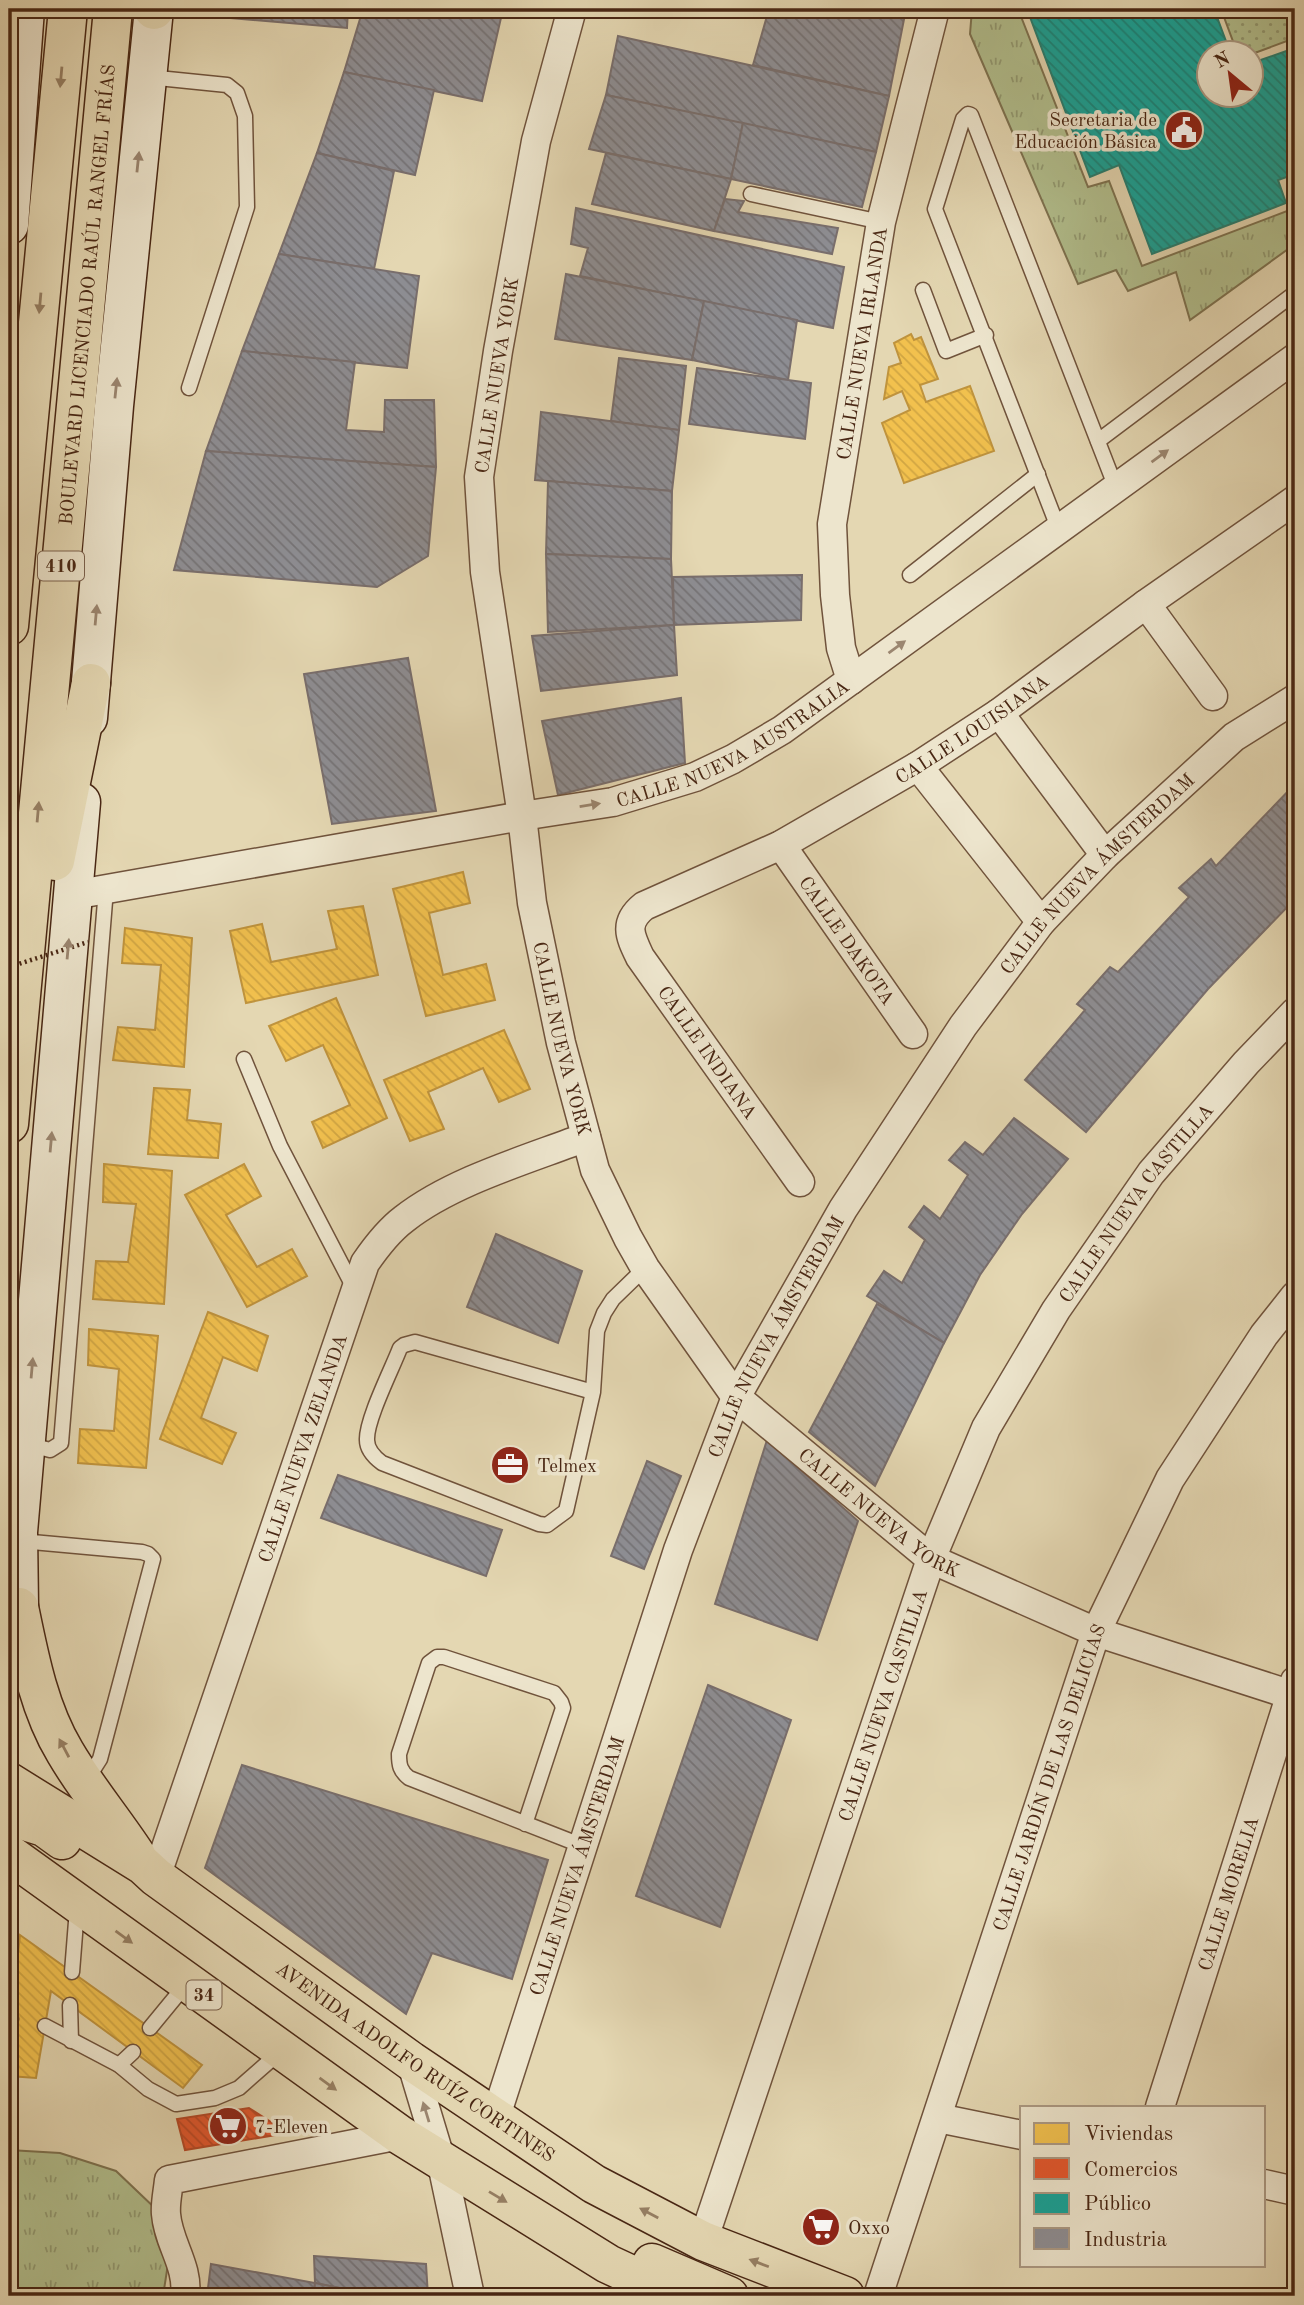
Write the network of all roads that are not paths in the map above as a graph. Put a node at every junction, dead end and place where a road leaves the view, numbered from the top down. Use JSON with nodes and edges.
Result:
{"nodes":[{"id":1,"x":25,"y":9,"type":"edge"},
{"id":2,"x":68,"y":9,"type":"edge"},
{"id":3,"x":113,"y":9,"type":"edge"},
{"id":4,"x":154,"y":9,"type":"edge"},
{"id":5,"x":572,"y":9,"type":"edge"},
{"id":6,"x":935,"y":9,"type":"edge"},
{"id":7,"x":147,"y":76,"type":"junction"},
{"id":8,"x":751,"y":194,"type":"dead end"},
{"id":9,"x":880,"y":222,"type":"junction"},
{"id":10,"x":9,"y":225,"type":"edge"},
{"id":11,"x":923,"y":290,"type":"dead end"},
{"id":12,"x":1295,"y":293,"type":"edge"},
{"id":13,"x":986,"y":335,"type":"junction"},
{"id":14,"x":1295,"y":358,"type":"edge"},
{"id":15,"x":189,"y":388,"type":"dead end"},
{"id":16,"x":1098,"y":441,"type":"junction"},
{"id":17,"x":1038,"y":474,"type":"junction"},
{"id":18,"x":1116,"y":488,"type":"junction"},
{"id":19,"x":1294,"y":504,"type":"edge"},
{"id":20,"x":1059,"y":530,"type":"junction"},
{"id":21,"x":910,"y":575,"type":"dead end"},
{"id":22,"x":1146,"y":604,"type":"junction"},
{"id":23,"x":9,"y":626,"type":"edge"},
{"id":24,"x":851,"y":680,"type":"junction"},
{"id":25,"x":91,"y":683,"type":"junction"},
{"id":26,"x":1213,"y":696,"type":"dead end"},
{"id":27,"x":1290,"y":711,"type":"edge"},
{"id":28,"x":999,"y":713,"type":"junction"},
{"id":29,"x":918,"y":766,"type":"junction"},
{"id":30,"x":522,"y":816,"type":"junction"},
{"id":31,"x":780,"y":845,"type":"junction"},
{"id":32,"x":1105,"y":855,"type":"junction"},
{"id":33,"x":89,"y":892,"type":"junction"},
{"id":34,"x":632,"y":918,"type":"joint"},
{"id":35,"x":1041,"y":922,"type":"junction"},
{"id":36,"x":1295,"y":1012,"type":"edge"},
{"id":37,"x":914,"y":1034,"type":"dead end"},
{"id":38,"x":244,"y":1059,"type":"dead end"},
{"id":39,"x":15,"y":1062,"type":"junction"},
{"id":40,"x":9,"y":1124,"type":"edge"},
{"id":41,"x":586,"y":1137,"type":"junction"},
{"id":42,"x":800,"y":1182,"type":"dead end"},
{"id":43,"x":645,"y":1268,"type":"junction"},
{"id":44,"x":356,"y":1291,"type":"junction"},
{"id":45,"x":1295,"y":1296,"type":"edge"},
{"id":46,"x":593,"y":1392,"type":"junction"},
{"id":47,"x":736,"y":1397,"type":"junction"},
{"id":48,"x":18,"y":1541,"type":"junction"},
{"id":49,"x":931,"y":1559,"type":"junction"},
{"id":50,"x":14,"y":1615,"type":"edge"},
{"id":51,"x":1096,"y":1632,"type":"junction"},
{"id":52,"x":1293,"y":1690,"type":"edge"},
{"id":53,"x":9,"y":1782,"type":"edge"},
{"id":54,"x":85,"y":1782,"type":"junction"},
{"id":55,"x":9,"y":1816,"type":"edge"},
{"id":56,"x":525,"y":1824,"type":"junction"},
{"id":57,"x":583,"y":1846,"type":"junction"},
{"id":58,"x":15,"y":1864,"type":"edge"},
{"id":59,"x":150,"y":1871,"type":"junction"},
{"id":60,"x":78,"y":1904,"type":"junction"},
{"id":61,"x":72,"y":1972,"type":"dead end"},
{"id":62,"x":187,"y":1983,"type":"junction"},
{"id":63,"x":70,"y":2006,"type":"dead end"},
{"id":64,"x":337,"y":2008,"type":"junction"},
{"id":65,"x":45,"y":2026,"type":"dead end"},
{"id":66,"x":150,"y":2028,"type":"dead end"},
{"id":67,"x":71,"y":2041,"type":"junction"},
{"id":68,"x":282,"y":2050,"type":"junction"},
{"id":69,"x":133,"y":2052,"type":"dead end"},
{"id":70,"x":411,"y":2061,"type":"junction"},
{"id":71,"x":119,"y":2065,"type":"junction"},
{"id":72,"x":1160,"y":2106,"type":"edge"},
{"id":73,"x":938,"y":2118,"type":"junction"},
{"id":74,"x":495,"y":2119,"type":"junction"},
{"id":75,"x":1020,"y":2135,"type":"edge"},
{"id":76,"x":400,"y":2136,"type":"junction"},
{"id":77,"x":442,"y":2164,"type":"junction"},
{"id":78,"x":1266,"y":2184,"type":"edge"},
{"id":79,"x":1295,"y":2191,"type":"edge"},
{"id":80,"x":553,"y":2231,"type":"junction"},
{"id":81,"x":703,"y":2241,"type":"junction"},
{"id":82,"x":185,"y":2296,"type":"edge"},
{"id":83,"x":470,"y":2296,"type":"edge"},
{"id":84,"x":677,"y":2296,"type":"edge"},
{"id":85,"x":729,"y":2296,"type":"edge"},
{"id":86,"x":845,"y":2296,"type":"edge"},
{"id":87,"x":877,"y":2296,"type":"edge"}],
"edges":[{"from":1,"to":10,"type":"main road"},
{"from":2,"to":23,"type":"main road","number":"410","one_way":true},
{"from":39,"to":3,"type":"main road","name":"BOULEVARD LICENCIADO RAÚL RANGEL FRÍAS","number":"410","one_way":true},
{"from":4,"to":7,"type":"main road"},
{"from":5,"to":30,"type":"street","name":"CALLE NUEVA YORK"},
{"from":6,"to":9,"type":"street","name":"CALLE NUEVA IRLANDA"},
{"from":7,"to":15,"type":"lane"},
{"from":25,"to":7,"type":"main road","one_way":true},
{"from":8,"to":9,"type":"lane"},
{"from":9,"to":24,"type":"street","name":"CALLE NUEVA IRLANDA"},
{"from":11,"to":13,"type":"lane"},
{"from":12,"to":16,"type":"lane"},
{"from":13,"to":16,"type":"lane"},
{"from":13,"to":17,"type":"lane"},
{"from":18,"to":14,"type":"street","name":"CALLE NUEVA AUSTRALIA","one_way":true},
{"from":16,"to":18,"type":"lane"},
{"from":17,"to":20,"type":"lane"},
{"from":17,"to":21,"type":"lane"},
{"from":18,"to":20,"type":"street","name":"CALLE NUEVA AUSTRALIA"},
{"from":19,"to":22,"type":"street","name":"CALLE LOUISIANA"},
{"from":24,"to":20,"type":"street","name":"CALLE NUEVA AUSTRALIA","one_way":true},
{"from":22,"to":26,"type":"street"},
{"from":22,"to":28,"type":"street","name":"CALLE LOUISIANA"},
{"from":30,"to":24,"type":"street","name":"CALLE NUEVA AUSTRALIA","one_way":true},
{"from":25,"to":33,"type":"main road"},
{"from":25,"to":39,"type":"main road"},
{"from":27,"to":32,"type":"street","name":"CALLE NUEVA ÁMSTERDAM"},
{"from":28,"to":29,"type":"street","name":"CALLE LOUISIANA"},
{"from":28,"to":32,"type":"street"},
{"from":29,"to":31,"type":"street","name":"CALLE LOUISIANA"},
{"from":29,"to":35,"type":"street"},
{"from":30,"to":33,"type":"street","name":"CALLE NUEVA AUSTRALIA"},
{"from":30,"to":41,"type":"street","name":"CALLE NUEVA YORK"},
{"from":31,"to":34,"type":"street","name":"CALLE LOUISIANA"},
{"from":31,"to":37,"type":"street","name":"CALLE DAKOTA"},
{"from":32,"to":35,"type":"street","name":"CALLE NUEVA ÁMSTERDAM"},
{"from":33,"to":48,"type":"main road"},
{"from":34,"to":42,"type":"street","name":"CALLE INDIANA"},
{"from":35,"to":47,"type":"street","name":"CALLE NUEVA ÁMSTERDAM"},
{"from":36,"to":49,"type":"street","name":"CALLE NUEVA CASTILLA"},
{"from":38,"to":44,"type":"lane"},
{"from":39,"to":40,"type":"main road","name":"BOULEVARD LICENCIADO RAÚL RANGEL FRÍAS","number":"410"},
{"from":41,"to":43,"type":"street","name":"CALLE NUEVA YORK"},
{"from":41,"to":44,"type":"street","name":"CALLE NUEVA ZELANDA"},
{"from":43,"to":46,"type":"lane"},
{"from":43,"to":47,"type":"street","name":"CALLE NUEVA YORK"},
{"from":44,"to":59,"type":"street","name":"CALLE NUEVA ZELANDA"},
{"from":45,"to":51,"type":"street","name":"CALLE JARDÍN DE LAS DELICIAS"},
{"from":46,"to":46,"type":"lane"},
{"from":47,"to":49,"type":"street","name":"CALLE NUEVA YORK"},
{"from":47,"to":57,"type":"street","name":"CALLE NUEVA ÁMSTERDAM"},
{"from":48,"to":50,"type":"main road"},
{"from":48,"to":54,"type":"lane"},
{"from":49,"to":51,"type":"street","name":"CALLE NUEVA YORK"},
{"from":49,"to":81,"type":"street","name":"CALLE NUEVA CASTILLA"},
{"from":54,"to":50,"type":"main road","one_way":true},
{"from":51,"to":52,"type":"street","name":"CALLE NUEVA YORK"},
{"from":51,"to":73,"type":"street","name":"CALLE JARDÍN DE LAS DELICIAS"},
{"from":52,"to":72,"type":"street","name":"CALLE MORELIA"},
{"from":53,"to":59,"type":"main road","name":"AVENIDA ADOLFO RUÍZ CORTINES"},
{"from":54,"to":59,"type":"main road"},
{"from":55,"to":64,"type":"main road"},
{"from":56,"to":56,"type":"lane"},
{"from":56,"to":57,"type":"lane"},
{"from":57,"to":74,"type":"street","name":"CALLE NUEVA ÁMSTERDAM"},
{"from":58,"to":60,"type":"main road","number":"34"},
{"from":59,"to":64,"type":"main road","name":"AVENIDA ADOLFO RUÍZ CORTINES"},
{"from":60,"to":61,"type":"lane"},
{"from":60,"to":62,"type":"main road","number":"34","one_way":true},
{"from":62,"to":66,"type":"lane"},
{"from":62,"to":68,"type":"main road","number":"34"},
{"from":63,"to":67,"type":"lane"},
{"from":64,"to":70,"type":"main road","name":"AVENIDA ADOLFO RUÍZ CORTINES"},
{"from":65,"to":67,"type":"lane"},
{"from":67,"to":71,"type":"lane"},
{"from":68,"to":71,"type":"lane"},
{"from":68,"to":76,"type":"main road","number":"34","one_way":true},
{"from":69,"to":71,"type":"lane"},
{"from":70,"to":74,"type":"main road","name":"AVENIDA ADOLFO RUÍZ CORTINES"},
{"from":77,"to":70,"type":"street","one_way":true},
{"from":73,"to":75,"type":"street"},
{"from":73,"to":87,"type":"street","name":"CALLE JARDÍN DE LAS DELICIAS"},
{"from":81,"to":74,"type":"main road","name":"AVENIDA ADOLFO RUÍZ CORTINES","one_way":true},
{"from":76,"to":77,"type":"main road","number":"34"},
{"from":76,"to":82,"type":"street"},
{"from":77,"to":80,"type":"main road","number":"34","one_way":true},
{"from":77,"to":83,"type":"street"},
{"from":78,"to":79,"type":"street"},
{"from":80,"to":84,"type":"main road","number":"34"},
{"from":80,"to":85,"type":"main road"},
{"from":86,"to":81,"type":"main road","name":"AVENIDA ADOLFO RUÍZ CORTINES","one_way":true}]}
